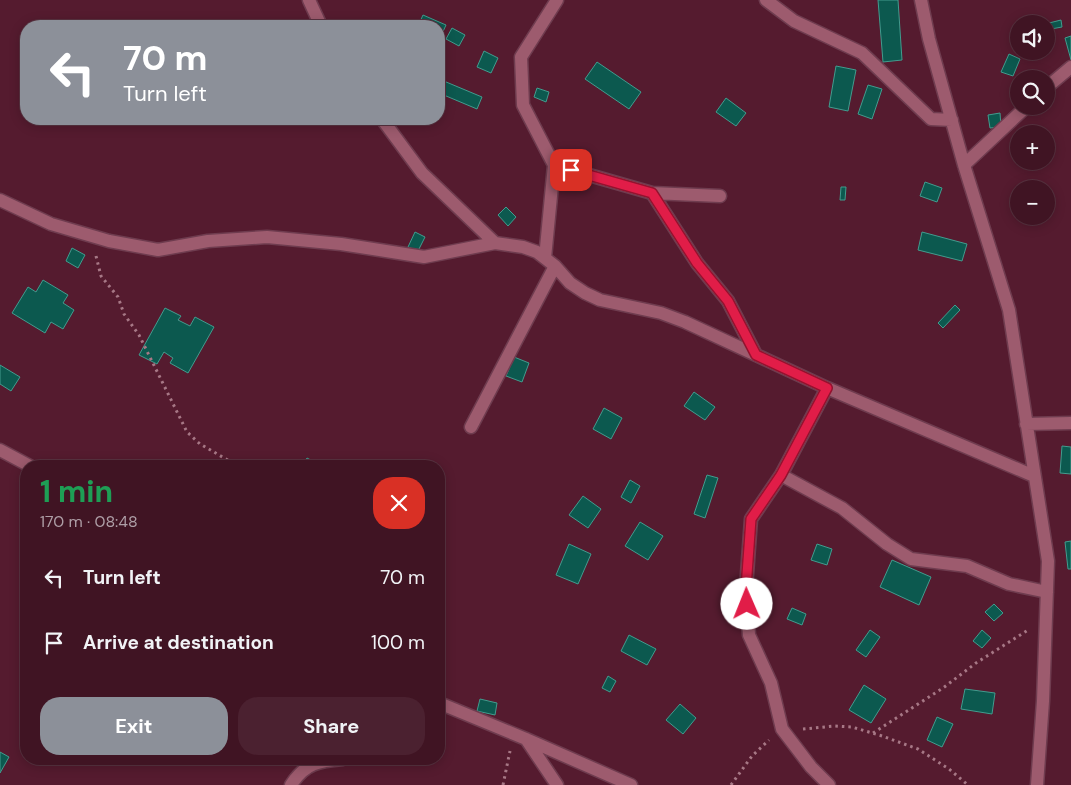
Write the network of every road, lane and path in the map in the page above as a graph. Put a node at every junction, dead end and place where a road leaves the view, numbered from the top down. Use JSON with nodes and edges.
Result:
{"nodes":[{"id":1,"x":309,"y":0,"type":"edge"},
{"id":2,"x":557,"y":0,"type":"edge"},
{"id":3,"x":766,"y":0,"type":"edge"},
{"id":4,"x":921,"y":0,"type":"edge"},
{"id":5,"x":318,"y":20,"type":"edge"},
{"id":6,"x":1071,"y":66,"type":"edge"},
{"id":7,"x":1055,"y":80,"type":"edge"},
{"id":8,"x":1016,"y":115,"type":"edge"},
{"id":9,"x":952,"y":120,"type":"junction"},
{"id":10,"x":387,"y":125,"type":"edge"},
{"id":11,"x":964,"y":164,"type":"junction"},
{"id":12,"x":554,"y":165,"type":"junction"},
{"id":13,"x":652,"y":193,"type":"junction"},
{"id":14,"x":720,"y":196,"type":"dead end"},
{"id":15,"x":0,"y":200,"type":"edge"},
{"id":16,"x":109,"y":241,"type":"junction"},
{"id":17,"x":495,"y":243,"type":"junction"},
{"id":18,"x":550,"y":262,"type":"junction"},
{"id":19,"x":756,"y":355,"type":"junction"},
{"id":20,"x":827,"y":388,"type":"junction"},
{"id":21,"x":1071,"y":423,"type":"edge"},
{"id":22,"x":1026,"y":424,"type":"junction"},
{"id":23,"x":471,"y":427,"type":"dead end"},
{"id":24,"x":0,"y":450,"type":"edge"},
{"id":25,"x":228,"y":460,"type":"edge"},
{"id":26,"x":20,"y":461,"type":"edge"},
{"id":27,"x":781,"y":475,"type":"junction"},
{"id":28,"x":1034,"y":476,"type":"junction"},
{"id":29,"x":1047,"y":592,"type":"junction"},
{"id":30,"x":1046,"y":618,"type":"junction"},
{"id":31,"x":445,"y":708,"type":"edge"},
{"id":32,"x":784,"y":732,"type":"junction"},
{"id":33,"x":873,"y":734,"type":"junction"},
{"id":34,"x":520,"y":736,"type":"junction"},
{"id":35,"x":312,"y":765,"type":"edge"},
{"id":36,"x":291,"y":785,"type":"edge"},
{"id":37,"x":503,"y":785,"type":"edge"},
{"id":38,"x":557,"y":785,"type":"edge"},
{"id":39,"x":631,"y":785,"type":"edge"},
{"id":40,"x":731,"y":785,"type":"edge"},
{"id":41,"x":829,"y":785,"type":"edge"},
{"id":42,"x":968,"y":785,"type":"edge"},
{"id":43,"x":1037,"y":785,"type":"edge"}],
"edges":[{"from":1,"to":5,"type":"street"},
{"from":2,"to":12,"type":"street"},
{"from":3,"to":9,"type":"street"},
{"from":4,"to":9,"type":"street"},
{"from":6,"to":7,"type":"street"},
{"from":8,"to":11,"type":"street"},
{"from":9,"to":11,"type":"street"},
{"from":10,"to":17,"type":"street"},
{"from":11,"to":22,"type":"street"},
{"from":12,"to":13,"type":"street"},
{"from":12,"to":18,"type":"street"},
{"from":13,"to":14,"type":"street"},
{"from":13,"to":19,"type":"street"},
{"from":15,"to":16,"type":"street"},
{"from":16,"to":17,"type":"street"},
{"from":16,"to":25,"type":"path"},
{"from":17,"to":18,"type":"street"},
{"from":18,"to":19,"type":"street"},
{"from":18,"to":23,"type":"street"},
{"from":19,"to":20,"type":"street"},
{"from":20,"to":27,"type":"street"},
{"from":20,"to":28,"type":"street"},
{"from":21,"to":22,"type":"street"},
{"from":22,"to":28,"type":"street"},
{"from":24,"to":26,"type":"street"},
{"from":27,"to":29,"type":"street"},
{"from":27,"to":32,"type":"street"},
{"from":28,"to":29,"type":"street"},
{"from":29,"to":30,"type":"street"},
{"from":30,"to":33,"type":"path"},
{"from":30,"to":43,"type":"street"},
{"from":31,"to":34,"type":"street"},
{"from":32,"to":33,"type":"path"},
{"from":32,"to":40,"type":"path"},
{"from":32,"to":41,"type":"street"},
{"from":33,"to":42,"type":"path"},
{"from":34,"to":37,"type":"path"},
{"from":34,"to":38,"type":"street"},
{"from":34,"to":39,"type":"street"},
{"from":35,"to":36,"type":"street"}]}
